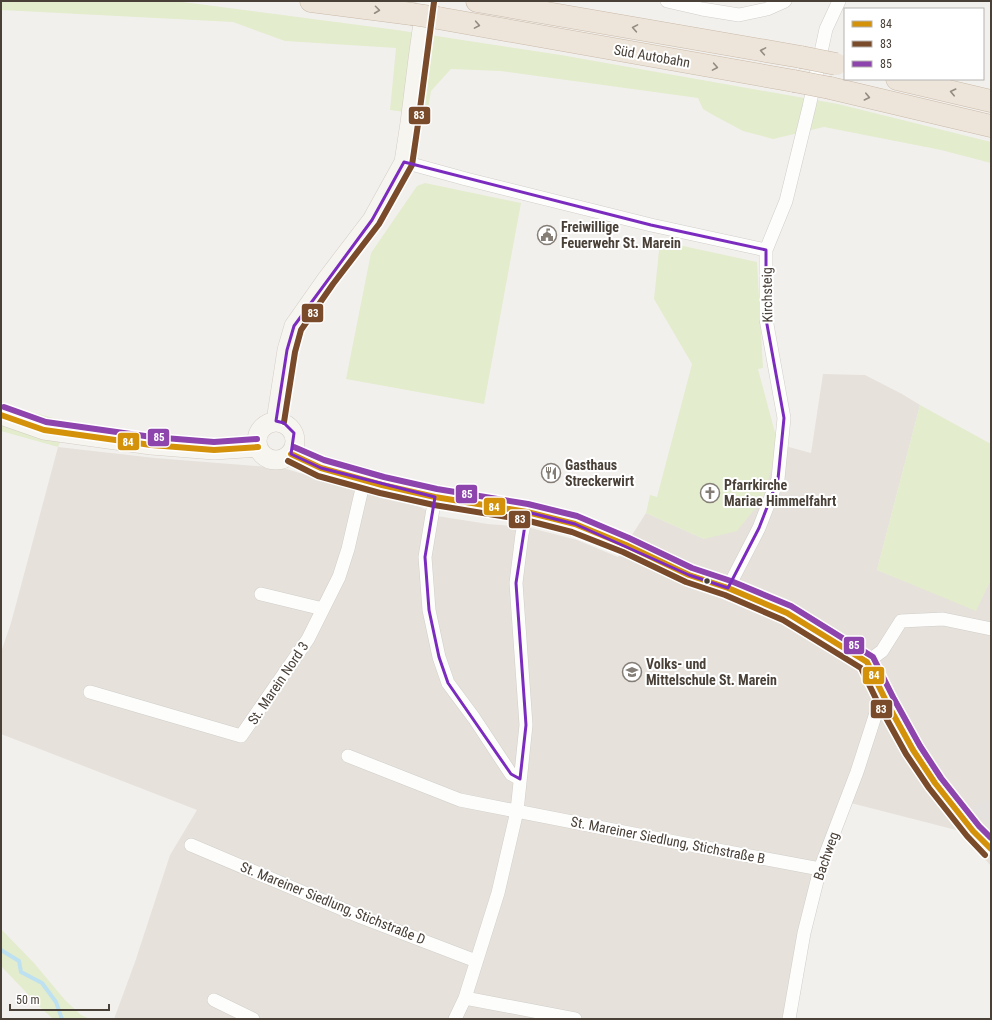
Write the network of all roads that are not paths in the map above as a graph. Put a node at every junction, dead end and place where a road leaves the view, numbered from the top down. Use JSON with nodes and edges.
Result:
{"nodes":[{"id":1,"x":311,"y":1,"type":"edge"},
{"id":2,"x":477,"y":1,"type":"edge"},
{"id":3,"x":667,"y":1,"type":"edge"},
{"id":4,"x":785,"y":1,"type":"edge"},
{"id":5,"x":839,"y":1,"type":"edge"},
{"id":6,"x":425,"y":11,"type":"edge"},
{"id":7,"x":840,"y":65,"type":"edge"},
{"id":8,"x":901,"y":80,"type":"edge"},
{"id":9,"x":991,"y":101,"type":"edge"},
{"id":10,"x":991,"y":126,"type":"edge"},
{"id":11,"x":404,"y":162,"type":"junction"},
{"id":12,"x":766,"y":250,"type":"junction"},
{"id":13,"x":1,"y":415,"type":"edge"},
{"id":14,"x":276,"y":422,"type":"junction"},
{"id":15,"x":258,"y":447,"type":"junction"},
{"id":16,"x":291,"y":454,"type":"junction"},
{"id":17,"x":364,"y":480,"type":"junction"},
{"id":18,"x":435,"y":497,"type":"junction"},
{"id":19,"x":527,"y":512,"type":"junction"},
{"id":20,"x":728,"y":588,"type":"junction"},
{"id":21,"x":260,"y":594,"type":"dead end"},
{"id":22,"x":323,"y":609,"type":"junction"},
{"id":23,"x":991,"y":629,"type":"edge"},
{"id":24,"x":867,"y":662,"type":"junction"},
{"id":25,"x":90,"y":692,"type":"dead end"},
{"id":26,"x":887,"y":703,"type":"junction"},
{"id":27,"x":348,"y":756,"type":"dead end"},
{"id":28,"x":520,"y":779,"type":"junction"},
{"id":29,"x":516,"y":811,"type":"junction"},
{"id":30,"x":191,"y":845,"type":"dead end"},
{"id":31,"x":991,"y":849,"type":"edge"},
{"id":32,"x":820,"y":869,"type":"junction"},
{"id":33,"x":476,"y":961,"type":"junction"},
{"id":34,"x":465,"y":998,"type":"junction"},
{"id":35,"x":214,"y":1000,"type":"dead end"},
{"id":36,"x":253,"y":1019,"type":"edge"},
{"id":37,"x":455,"y":1019,"type":"edge"},
{"id":38,"x":575,"y":1019,"type":"edge"},
{"id":39,"x":789,"y":1019,"type":"edge"}],
"edges":[{"from":1,"to":6,"type":"highway","name":"Süd Autobahn","one_way":true},
{"from":7,"to":2,"type":"highway","name":"Süd Autobahn","one_way":true,"bridge":true},
{"from":3,"to":4,"type":"street"},
{"from":5,"to":12,"type":"street","name":"Kirchsteig"},
{"from":6,"to":10,"type":"highway","name":"Süd Autobahn","one_way":true,"bridge":true},
{"from":6,"to":11,"type":"main road"},
{"from":9,"to":8,"type":"highway","one_way":true},
{"from":11,"to":12,"type":"street"},
{"from":11,"to":14,"type":"main road"},
{"from":12,"to":20,"type":"street","name":"Kirchsteig"},
{"from":13,"to":15,"type":"main road"},
{"from":14,"to":15,"type":"main road"},
{"from":14,"to":16,"type":"main road"},
{"from":15,"to":16,"type":"main road"},
{"from":16,"to":17,"type":"street"},
{"from":17,"to":18,"type":"street"},
{"from":17,"to":22,"type":"street","name":"St. Marein Nord 3"},
{"from":18,"to":19,"type":"street"},
{"from":18,"to":28,"type":"street"},
{"from":19,"to":20,"type":"street"},
{"from":19,"to":28,"type":"street"},
{"from":20,"to":24,"type":"street"},
{"from":21,"to":22,"type":"street"},
{"from":22,"to":25,"type":"street","name":"St. Marein Nord 3"},
{"from":23,"to":24,"type":"street"},
{"from":24,"to":26,"type":"street"},
{"from":26,"to":31,"type":"street"},
{"from":26,"to":32,"type":"street","name":"Bachweg"},
{"from":27,"to":29,"type":"street","name":"St. Mareiner Siedlung, Stichstraße B"},
{"from":28,"to":29,"type":"street"},
{"from":29,"to":32,"type":"street","name":"St. Mareiner Siedlung, Stichstraße B"},
{"from":29,"to":33,"type":"street"},
{"from":30,"to":33,"type":"street"},
{"from":32,"to":39,"type":"street","name":"Bachweg"},
{"from":33,"to":34,"type":"street"},
{"from":34,"to":37,"type":"street"},
{"from":34,"to":38,"type":"street"},
{"from":35,"to":36,"type":"street"}]}
